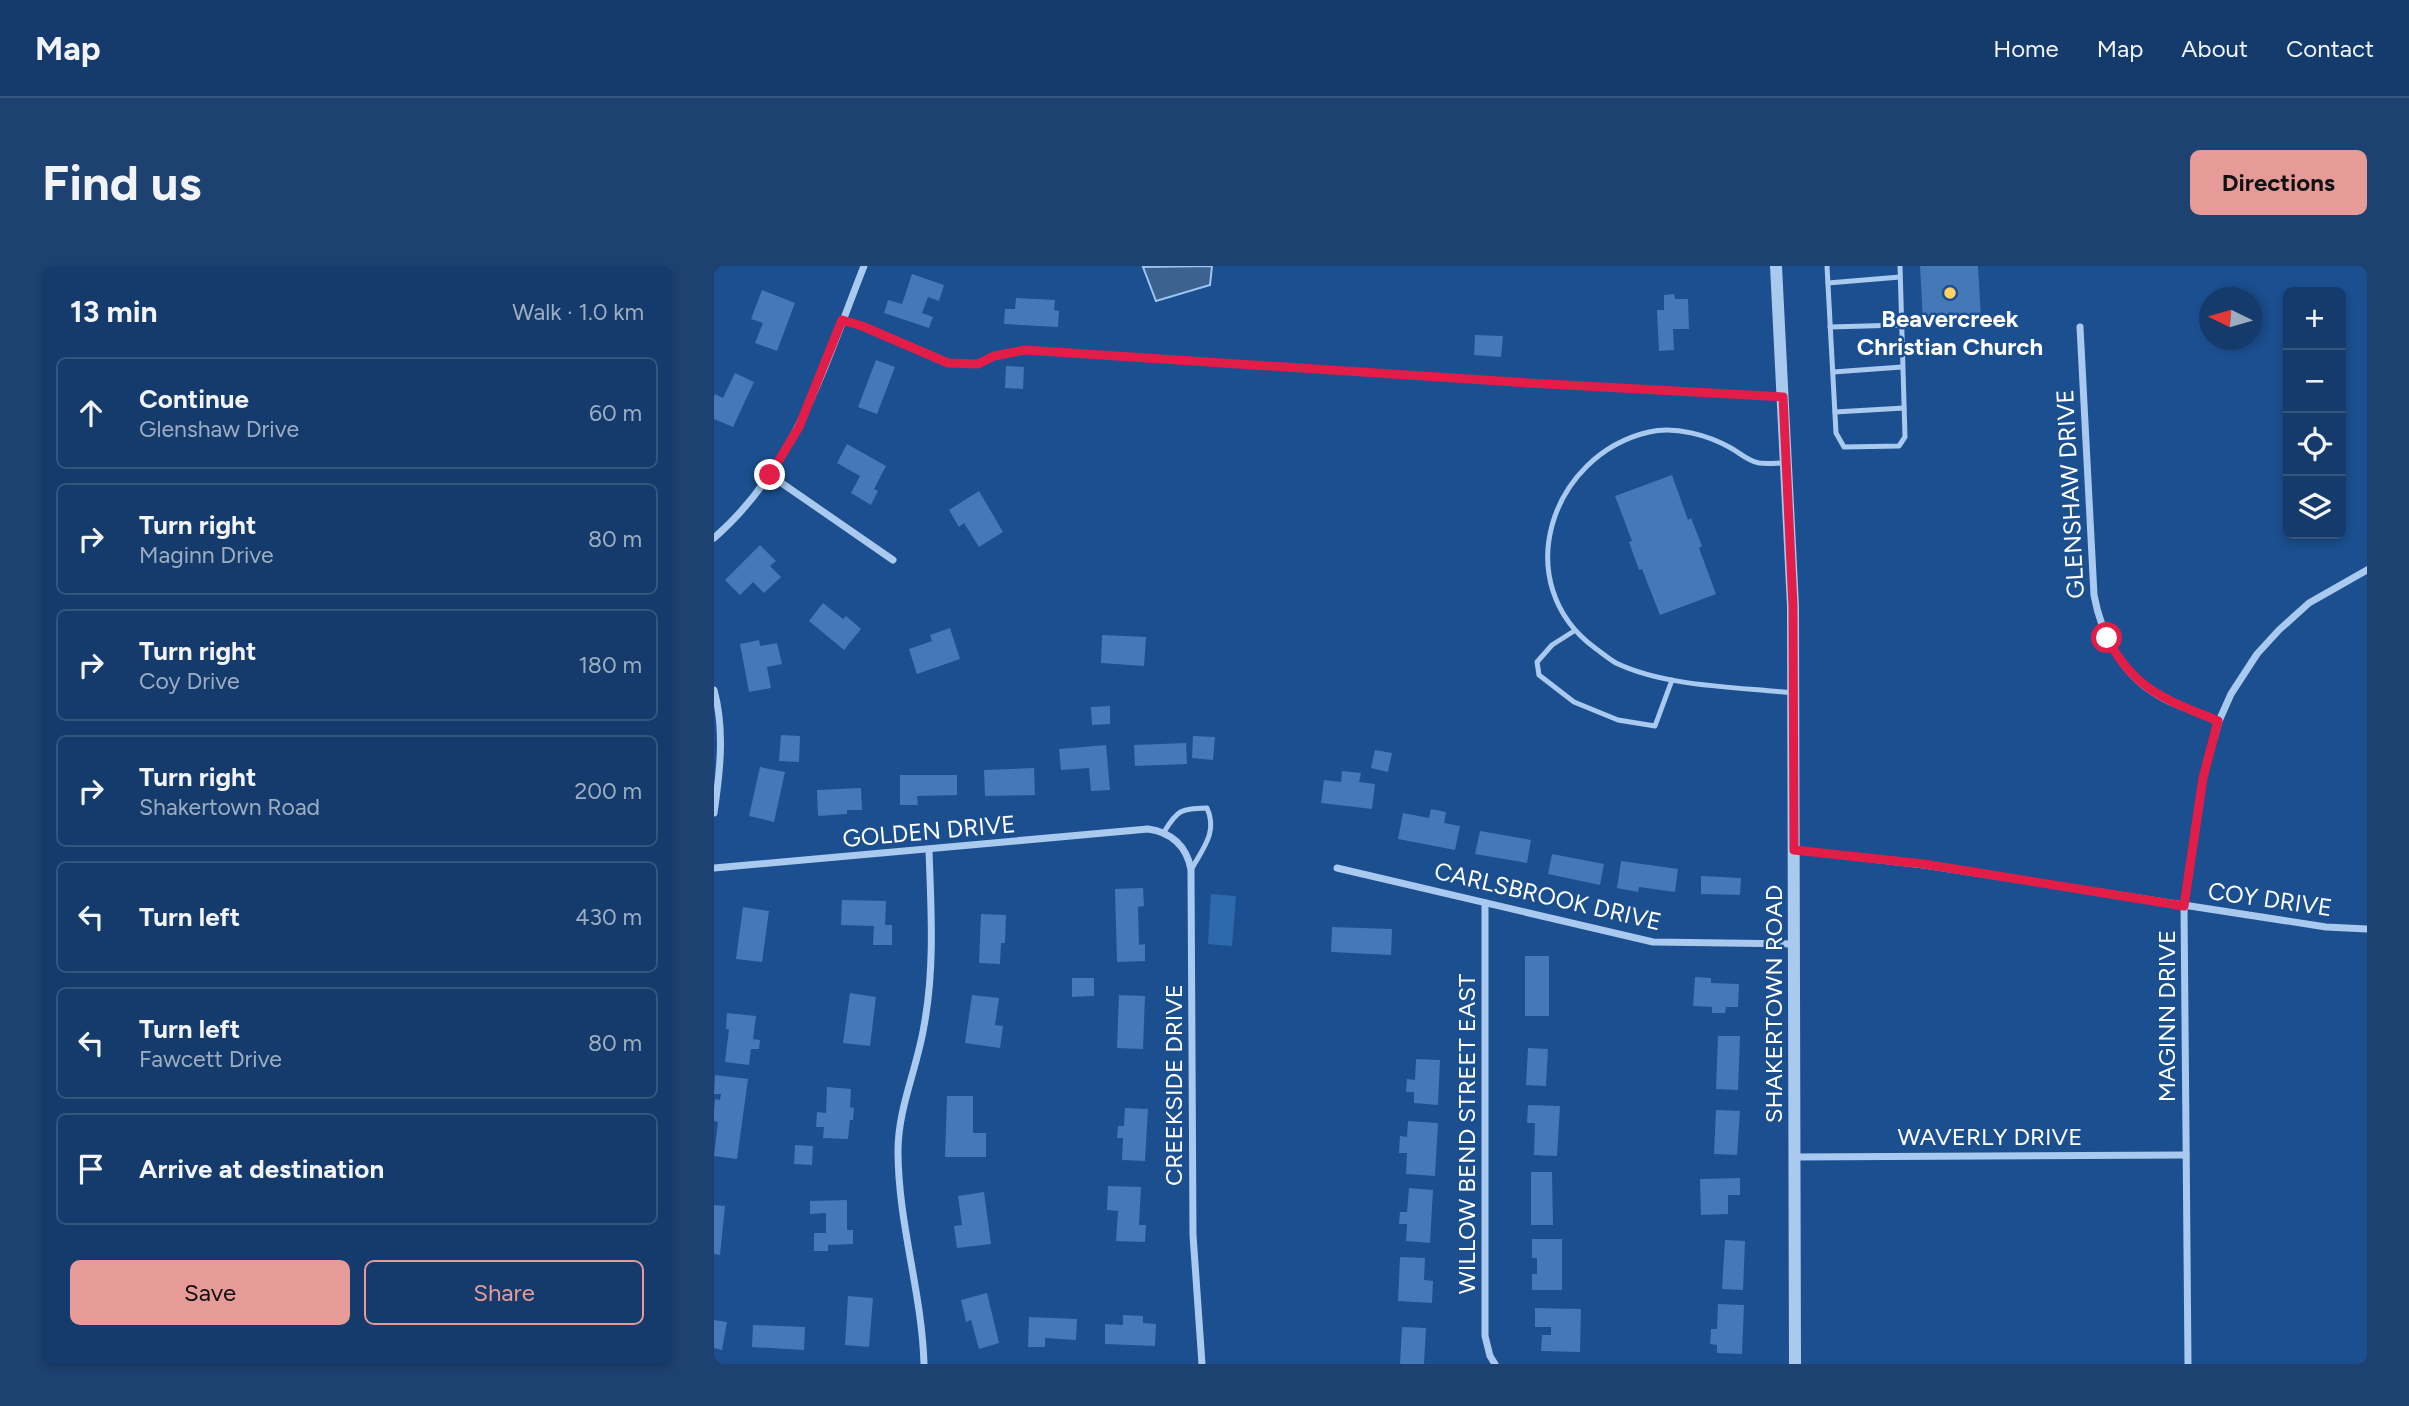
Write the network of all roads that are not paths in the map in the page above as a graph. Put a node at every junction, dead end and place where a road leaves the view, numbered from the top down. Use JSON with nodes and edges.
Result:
{"nodes":[{"id":1,"x":864,"y":266,"type":"edge"},
{"id":2,"x":1776,"y":266,"type":"edge"},
{"id":3,"x":1827,"y":266,"type":"edge"},
{"id":4,"x":1900,"y":266,"type":"edge"},
{"id":5,"x":1900,"y":277,"type":"junction"},
{"id":6,"x":1828,"y":283,"type":"junction"},
{"id":7,"x":842,"y":320,"type":"junction"},
{"id":8,"x":1901,"y":325,"type":"junction"},
{"id":9,"x":1830,"y":327,"type":"junction"},
{"id":10,"x":2080,"y":327,"type":"dead end"},
{"id":11,"x":1902,"y":367,"type":"junction"},
{"id":12,"x":1833,"y":372,"type":"junction"},
{"id":13,"x":1783,"y":397,"type":"junction"},
{"id":14,"x":1904,"y":408,"type":"junction"},
{"id":15,"x":1835,"y":412,"type":"junction"},
{"id":16,"x":1786,"y":463,"type":"junction"},
{"id":17,"x":770,"y":475,"type":"junction"},
{"id":18,"x":714,"y":538,"type":"edge"},
{"id":19,"x":893,"y":560,"type":"dead end"},
{"id":20,"x":2367,"y":570,"type":"edge"},
{"id":21,"x":1574,"y":631,"type":"junction"},
{"id":22,"x":1672,"y":680,"type":"junction"},
{"id":23,"x":714,"y":690,"type":"edge"},
{"id":24,"x":1793,"y":693,"type":"junction"},
{"id":25,"x":2218,"y":721,"type":"junction"},
{"id":26,"x":714,"y":813,"type":"edge"},
{"id":27,"x":1164,"y":832,"type":"junction"},
{"id":28,"x":929,"y":850,"type":"junction"},
{"id":29,"x":1794,"y":850,"type":"junction"},
{"id":30,"x":714,"y":868,"type":"edge"},
{"id":31,"x":1338,"y":868,"type":"dead end"},
{"id":32,"x":1191,"y":870,"type":"junction"},
{"id":33,"x":1485,"y":903,"type":"junction"},
{"id":34,"x":2184,"y":906,"type":"junction"},
{"id":35,"x":2367,"y":929,"type":"edge"},
{"id":36,"x":1794,"y":943,"type":"junction"},
{"id":37,"x":2186,"y":1155,"type":"junction"},
{"id":38,"x":1794,"y":1157,"type":"junction"},
{"id":39,"x":924,"y":1364,"type":"edge"},
{"id":40,"x":1202,"y":1364,"type":"edge"},
{"id":41,"x":1495,"y":1364,"type":"edge"},
{"id":42,"x":1795,"y":1364,"type":"edge"},
{"id":43,"x":2188,"y":1364,"type":"edge"}],
"edges":[{"from":1,"to":7,"type":"street"},
{"from":2,"to":13,"type":"street","name":"SHAKERTOWN ROAD"},
{"from":3,"to":6,"type":"lane"},
{"from":4,"to":5,"type":"lane"},
{"from":5,"to":6,"type":"lane"},
{"from":5,"to":8,"type":"lane"},
{"from":6,"to":9,"type":"lane"},
{"from":7,"to":13,"type":"lane"},
{"from":7,"to":17,"type":"street"},
{"from":8,"to":9,"type":"lane"},
{"from":8,"to":11,"type":"lane"},
{"from":9,"to":12,"type":"lane"},
{"from":10,"to":25,"type":"street","name":"GLENSHAW DRIVE"},
{"from":11,"to":12,"type":"lane"},
{"from":11,"to":14,"type":"lane"},
{"from":12,"to":15,"type":"lane"},
{"from":13,"to":16,"type":"street","name":"SHAKERTOWN ROAD"},
{"from":14,"to":15,"type":"lane"},
{"from":14,"to":15,"type":"lane"},
{"from":16,"to":21,"type":"lane"},
{"from":16,"to":24,"type":"street","name":"SHAKERTOWN ROAD"},
{"from":17,"to":18,"type":"street"},
{"from":17,"to":19,"type":"street"},
{"from":20,"to":25,"type":"street","name":"MAGINN DRIVE"},
{"from":21,"to":22,"type":"lane"},
{"from":21,"to":22,"type":"lane"},
{"from":22,"to":24,"type":"lane"},
{"from":23,"to":26,"type":"street"},
{"from":24,"to":29,"type":"street","name":"SHAKERTOWN ROAD"},
{"from":25,"to":34,"type":"street","name":"MAGINN DRIVE"},
{"from":27,"to":28,"type":"street","name":"GOLDEN DRIVE"},
{"from":27,"to":32,"type":"street","name":"CREEKSIDE DRIVE"},
{"from":27,"to":32,"type":"lane"},
{"from":28,"to":30,"type":"street","name":"GOLDEN DRIVE"},
{"from":28,"to":39,"type":"street"},
{"from":29,"to":34,"type":"street","name":"COY DRIVE"},
{"from":29,"to":36,"type":"street","name":"SHAKERTOWN ROAD"},
{"from":31,"to":33,"type":"street","name":"CARLSBROOK DRIVE"},
{"from":32,"to":40,"type":"street","name":"CREEKSIDE DRIVE"},
{"from":33,"to":36,"type":"street","name":"CARLSBROOK DRIVE"},
{"from":33,"to":41,"type":"street","name":"WILLOW BEND STREET EAST"},
{"from":34,"to":35,"type":"street","name":"COY DRIVE"},
{"from":34,"to":37,"type":"street","name":"MAGINN DRIVE"},
{"from":36,"to":38,"type":"street","name":"SHAKERTOWN ROAD"},
{"from":37,"to":38,"type":"street","name":"WAVERLY DRIVE"},
{"from":37,"to":43,"type":"street","name":"MAGINN DRIVE"},
{"from":38,"to":42,"type":"street","name":"SHAKERTOWN ROAD"}]}
